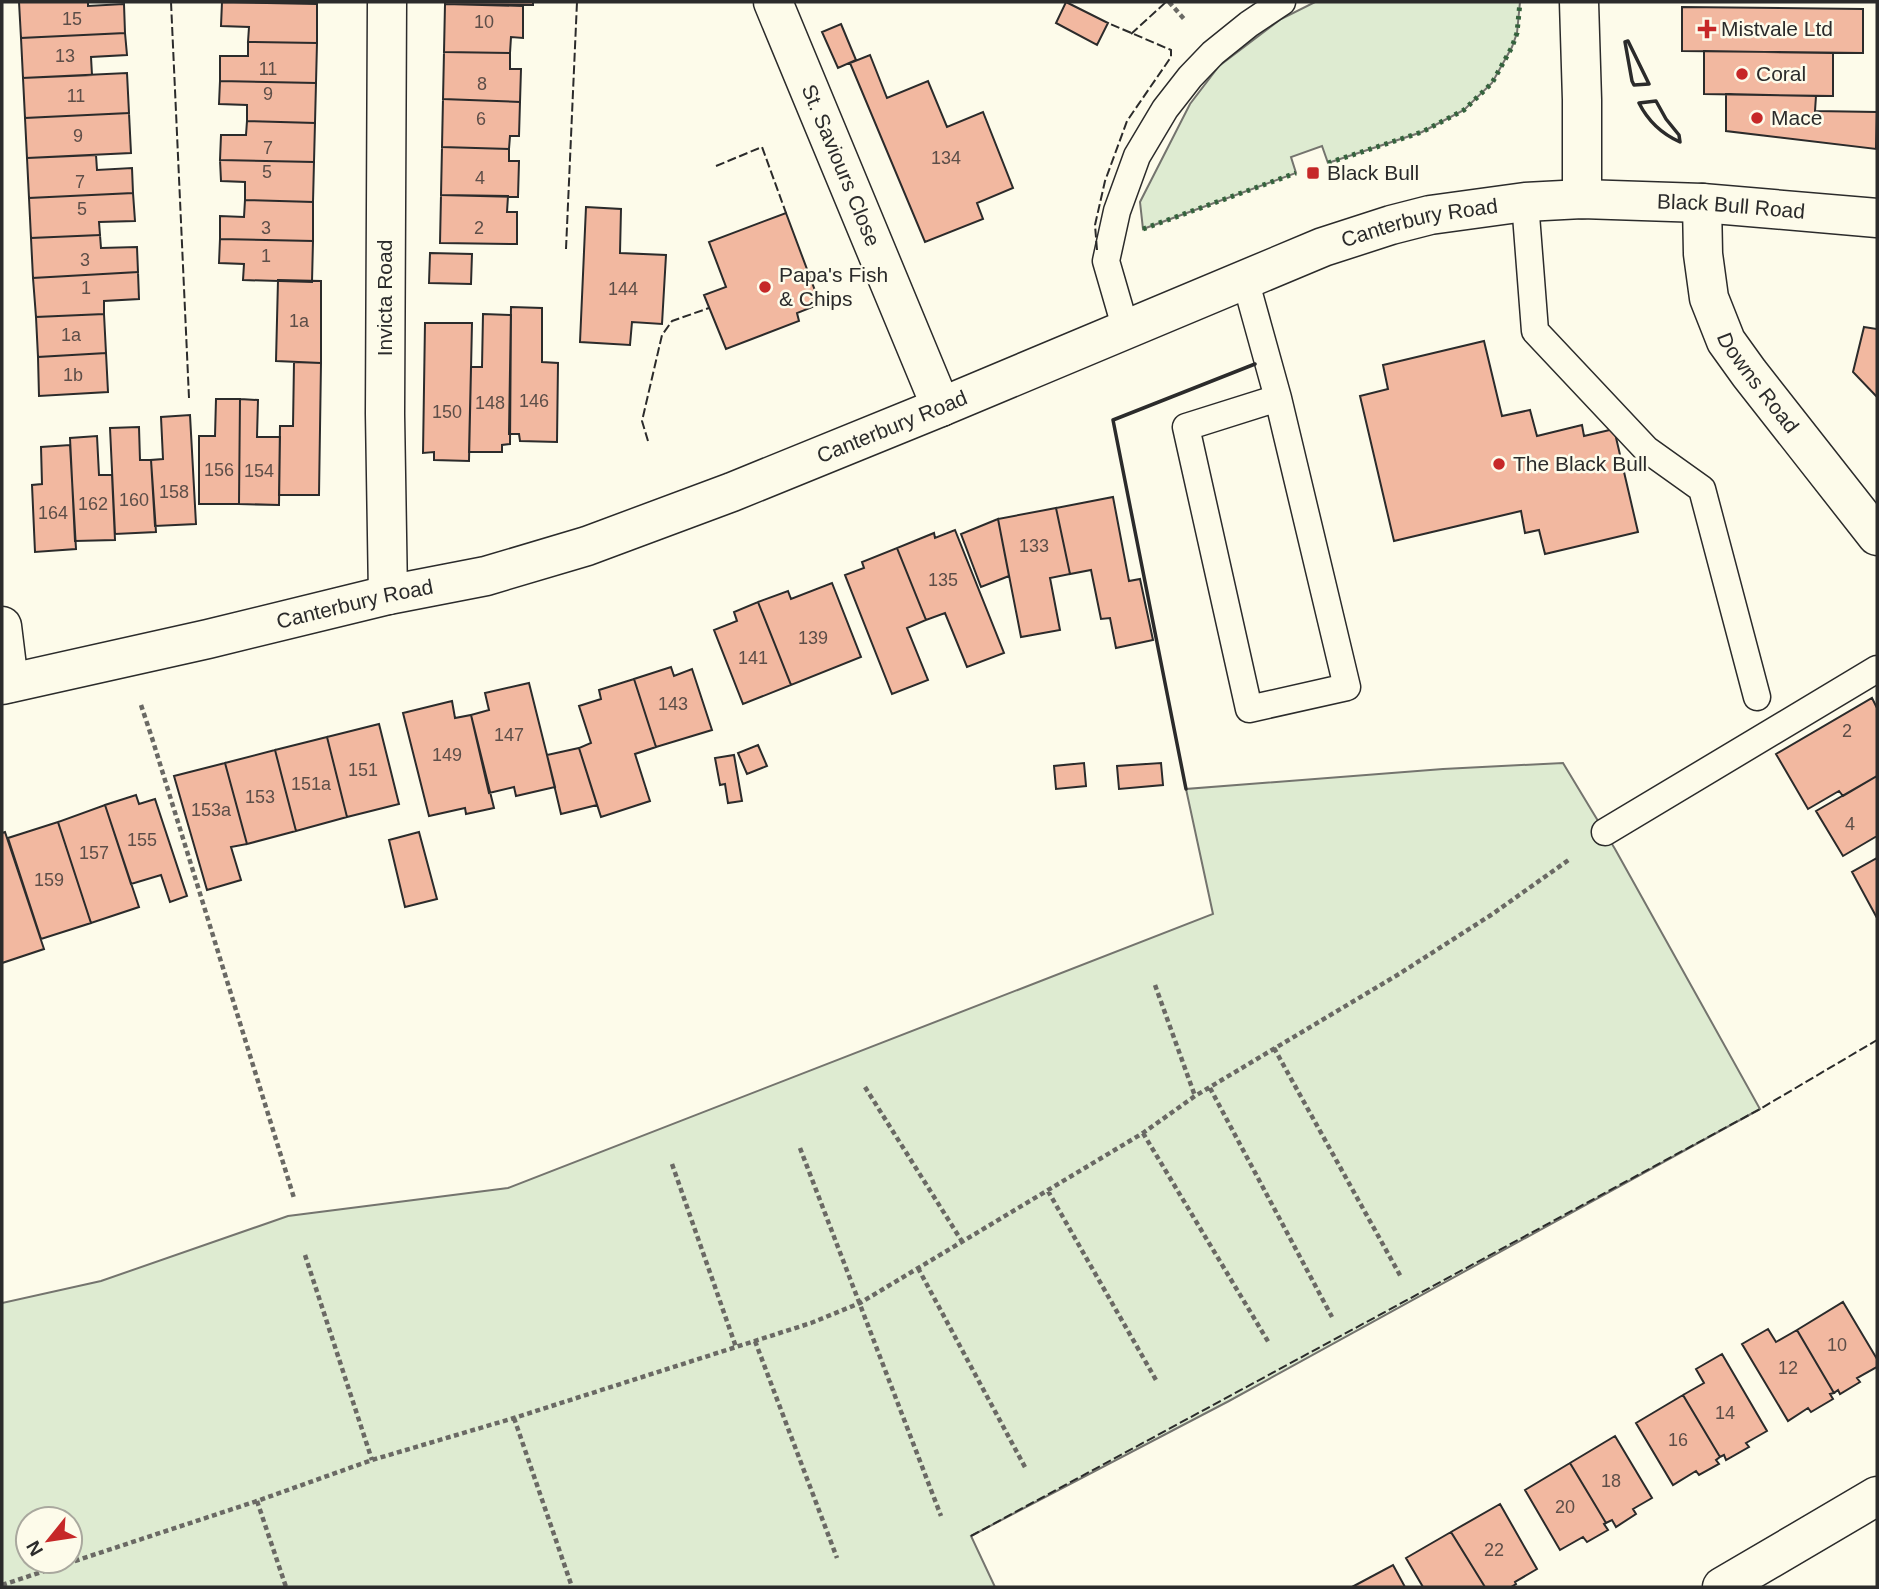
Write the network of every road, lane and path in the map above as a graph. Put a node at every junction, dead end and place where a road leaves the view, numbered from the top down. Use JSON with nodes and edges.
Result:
{"nodes":[{"id":1,"x":387,"y":2,"type":"edge"},
{"id":2,"x":773,"y":2,"type":"edge"},
{"id":3,"x":1282,"y":2,"type":"edge"},
{"id":4,"x":1578,"y":2,"type":"edge"},
{"id":5,"x":1582,"y":199,"type":"junction"},
{"id":6,"x":1524,"y":202,"type":"junction"},
{"id":7,"x":1702,"y":203,"type":"junction"},
{"id":8,"x":1877,"y":218,"type":"edge"},
{"id":9,"x":1245,"y":279,"type":"junction"},
{"id":10,"x":1126,"y":330,"type":"junction"},
{"id":11,"x":1278,"y":398,"type":"junction"},
{"id":12,"x":941,"y":407,"type":"junction"},
{"id":13,"x":1877,"y":536,"type":"edge"},
{"id":14,"x":388,"y":595,"type":"junction"},
{"id":15,"x":2,"y":626,"type":"edge"},
{"id":16,"x":126,"y":657,"type":"junction"},
{"id":17,"x":1877,"y":669,"type":"edge"},
{"id":18,"x":5,"y":684,"type":"edge"},
{"id":19,"x":1757,"y":697,"type":"dead end"},
{"id":20,"x":1605,"y":832,"type":"joint"},
{"id":21,"x":1154,"y":985,"type":"dead end"},
{"id":22,"x":1274,"y":1048,"type":"junction"},
{"id":23,"x":865,"y":1087,"type":"dead end"},
{"id":24,"x":1210,"y":1088,"type":"junction"},
{"id":25,"x":1195,"y":1096,"type":"junction"},
{"id":26,"x":1143,"y":1133,"type":"junction"},
{"id":27,"x":800,"y":1148,"type":"dead end"},
{"id":28,"x":672,"y":1164,"type":"dead end"},
{"id":29,"x":1048,"y":1191,"type":"junction"},
{"id":30,"x":295,"y":1198,"type":"dead end"},
{"id":31,"x":963,"y":1242,"type":"junction"},
{"id":32,"x":305,"y":1255,"type":"dead end"},
{"id":33,"x":918,"y":1268,"type":"junction"},
{"id":34,"x":1401,"y":1277,"type":"dead end"},
{"id":35,"x":860,"y":1303,"type":"junction"},
{"id":36,"x":1332,"y":1317,"type":"dead end"},
{"id":37,"x":755,"y":1341,"type":"junction"},
{"id":38,"x":1269,"y":1343,"type":"dead end"},
{"id":39,"x":736,"y":1347,"type":"junction"},
{"id":40,"x":1156,"y":1380,"type":"dead end"},
{"id":41,"x":514,"y":1418,"type":"junction"},
{"id":42,"x":372,"y":1460,"type":"junction"},
{"id":43,"x":1026,"y":1469,"type":"dead end"},
{"id":44,"x":1877,"y":1496,"type":"edge"},
{"id":45,"x":257,"y":1501,"type":"junction"},
{"id":46,"x":941,"y":1516,"type":"dead end"},
{"id":47,"x":837,"y":1558,"type":"dead end"},
{"id":48,"x":2,"y":1586,"type":"edge"},
{"id":49,"x":286,"y":1587,"type":"edge"},
{"id":50,"x":572,"y":1587,"type":"edge"},
{"id":51,"x":1722,"y":1587,"type":"edge"}],
"edges":[{"from":1,"to":14,"type":"main road","name":"Invicta Road"},
{"from":2,"to":12,"type":"main road","name":"St. Saviours Close"},
{"from":3,"to":10,"type":"lane"},
{"from":4,"to":5,"type":"main road"},
{"from":5,"to":6,"type":"main road","name":"Canterbury Road"},
{"from":5,"to":7,"type":"main road","name":"Black Bull Road"},
{"from":6,"to":9,"type":"main road","name":"Canterbury Road"},
{"from":6,"to":19,"type":"lane"},
{"from":7,"to":8,"type":"main road","name":"Black Bull Road"},
{"from":7,"to":13,"type":"main road","name":"Downs Road"},
{"from":9,"to":10,"type":"main road","name":"Canterbury Road"},
{"from":9,"to":11,"type":"lane"},
{"from":10,"to":12,"type":"main road","name":"Canterbury Road"},
{"from":11,"to":11,"type":"lane"},
{"from":12,"to":14,"type":"main road","name":"Canterbury Road"},
{"from":14,"to":16,"type":"main road","name":"Canterbury Road"},
{"from":15,"to":18,"type":"main road"},
{"from":16,"to":18,"type":"main road","name":"Canterbury Road"},
{"from":16,"to":30,"type":"path"},
{"from":17,"to":20,"type":"lane"},
{"from":20,"to":22,"type":"path"},
{"from":21,"to":25,"type":"path"},
{"from":22,"to":24,"type":"path"},
{"from":22,"to":34,"type":"path"},
{"from":23,"to":31,"type":"path"},
{"from":24,"to":25,"type":"path"},
{"from":24,"to":36,"type":"path"},
{"from":25,"to":26,"type":"path"},
{"from":26,"to":29,"type":"path"},
{"from":26,"to":38,"type":"path"},
{"from":27,"to":35,"type":"path"},
{"from":28,"to":39,"type":"path"},
{"from":29,"to":31,"type":"path"},
{"from":29,"to":40,"type":"path"},
{"from":31,"to":33,"type":"path"},
{"from":32,"to":42,"type":"path"},
{"from":33,"to":35,"type":"path"},
{"from":33,"to":43,"type":"path"},
{"from":35,"to":37,"type":"path"},
{"from":35,"to":46,"type":"path"},
{"from":37,"to":39,"type":"path"},
{"from":37,"to":47,"type":"path"},
{"from":39,"to":41,"type":"path"},
{"from":41,"to":42,"type":"path"},
{"from":41,"to":50,"type":"path"},
{"from":42,"to":45,"type":"path"},
{"from":44,"to":51,"type":"main road"},
{"from":45,"to":48,"type":"path"},
{"from":45,"to":49,"type":"path"}]}
